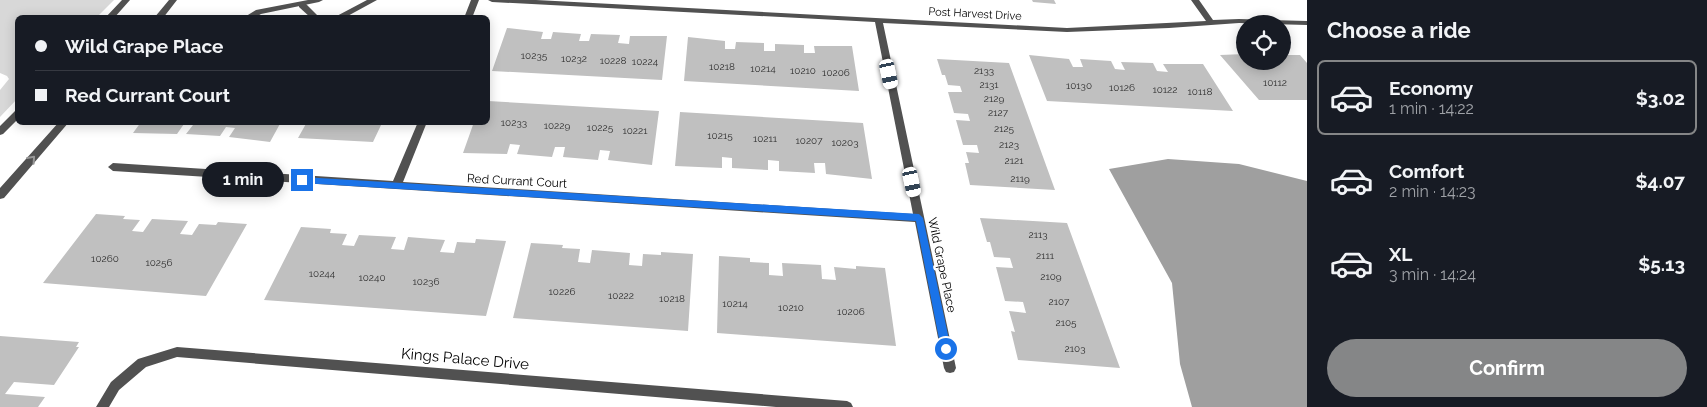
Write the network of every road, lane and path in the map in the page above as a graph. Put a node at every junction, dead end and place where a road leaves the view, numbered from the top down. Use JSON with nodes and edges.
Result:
{"nodes":[{"id":1,"x":126,"y":0,"type":"edge"},
{"id":2,"x":174,"y":0,"type":"edge"},
{"id":3,"x":319,"y":0,"type":"edge"},
{"id":4,"x":374,"y":0,"type":"edge"},
{"id":5,"x":475,"y":0,"type":"edge"},
{"id":6,"x":492,"y":0,"type":"edge"},
{"id":7,"x":718,"y":0,"type":"edge"},
{"id":8,"x":1195,"y":0,"type":"edge"},
{"id":9,"x":302,"y":5,"type":"junction"},
{"id":10,"x":717,"y":12,"type":"junction"},
{"id":11,"x":112,"y":15,"type":"edge"},
{"id":12,"x":161,"y":15,"type":"edge"},
{"id":13,"x":253,"y":15,"type":"edge"},
{"id":14,"x":313,"y":15,"type":"edge"},
{"id":15,"x":343,"y":15,"type":"edge"},
{"id":16,"x":469,"y":15,"type":"edge"},
{"id":17,"x":878,"y":20,"type":"junction"},
{"id":18,"x":1211,"y":23,"type":"junction"},
{"id":19,"x":1307,"y":23,"type":"edge"},
{"id":20,"x":15,"y":116,"type":"edge"},
{"id":21,"x":62,"y":125,"type":"edge"},
{"id":22,"x":423,"y":125,"type":"edge"},
{"id":23,"x":0,"y":132,"type":"edge"},
{"id":24,"x":113,"y":167,"type":"dead end"},
{"id":25,"x":396,"y":186,"type":"junction"},
{"id":26,"x":0,"y":196,"type":"edge"},
{"id":27,"x":919,"y":218,"type":"junction"},
{"id":28,"x":950,"y":368,"type":"dead end"},
{"id":29,"x":102,"y":407,"type":"edge"},
{"id":30,"x":847,"y":407,"type":"edge"}],
"edges":[{"from":1,"to":11,"type":"street"},
{"from":2,"to":12,"type":"street"},
{"from":3,"to":9,"type":"street"},
{"from":4,"to":15,"type":"street"},
{"from":5,"to":16,"type":"street"},
{"from":6,"to":10,"type":"street","name":"Post Harvest Drive"},
{"from":7,"to":10,"type":"street"},
{"from":8,"to":18,"type":"street"},
{"from":9,"to":13,"type":"street"},
{"from":9,"to":14,"type":"street"},
{"from":10,"to":17,"type":"street","name":"Post Harvest Drive"},
{"from":17,"to":18,"type":"street","name":"Post Harvest Drive"},
{"from":17,"to":27,"type":"street","name":"Wild Grape Place"},
{"from":18,"to":19,"type":"street","name":"Post Harvest Drive"},
{"from":20,"to":23,"type":"street"},
{"from":26,"to":21,"type":"street","one_way":true},
{"from":22,"to":25,"type":"street"},
{"from":24,"to":25,"type":"street","name":"Red Currant Court"},
{"from":25,"to":27,"type":"street","name":"Red Currant Court"},
{"from":27,"to":28,"type":"street","name":"Wild Grape Place"},
{"from":29,"to":30,"type":"street","name":"Kings Palace Drive"}]}
